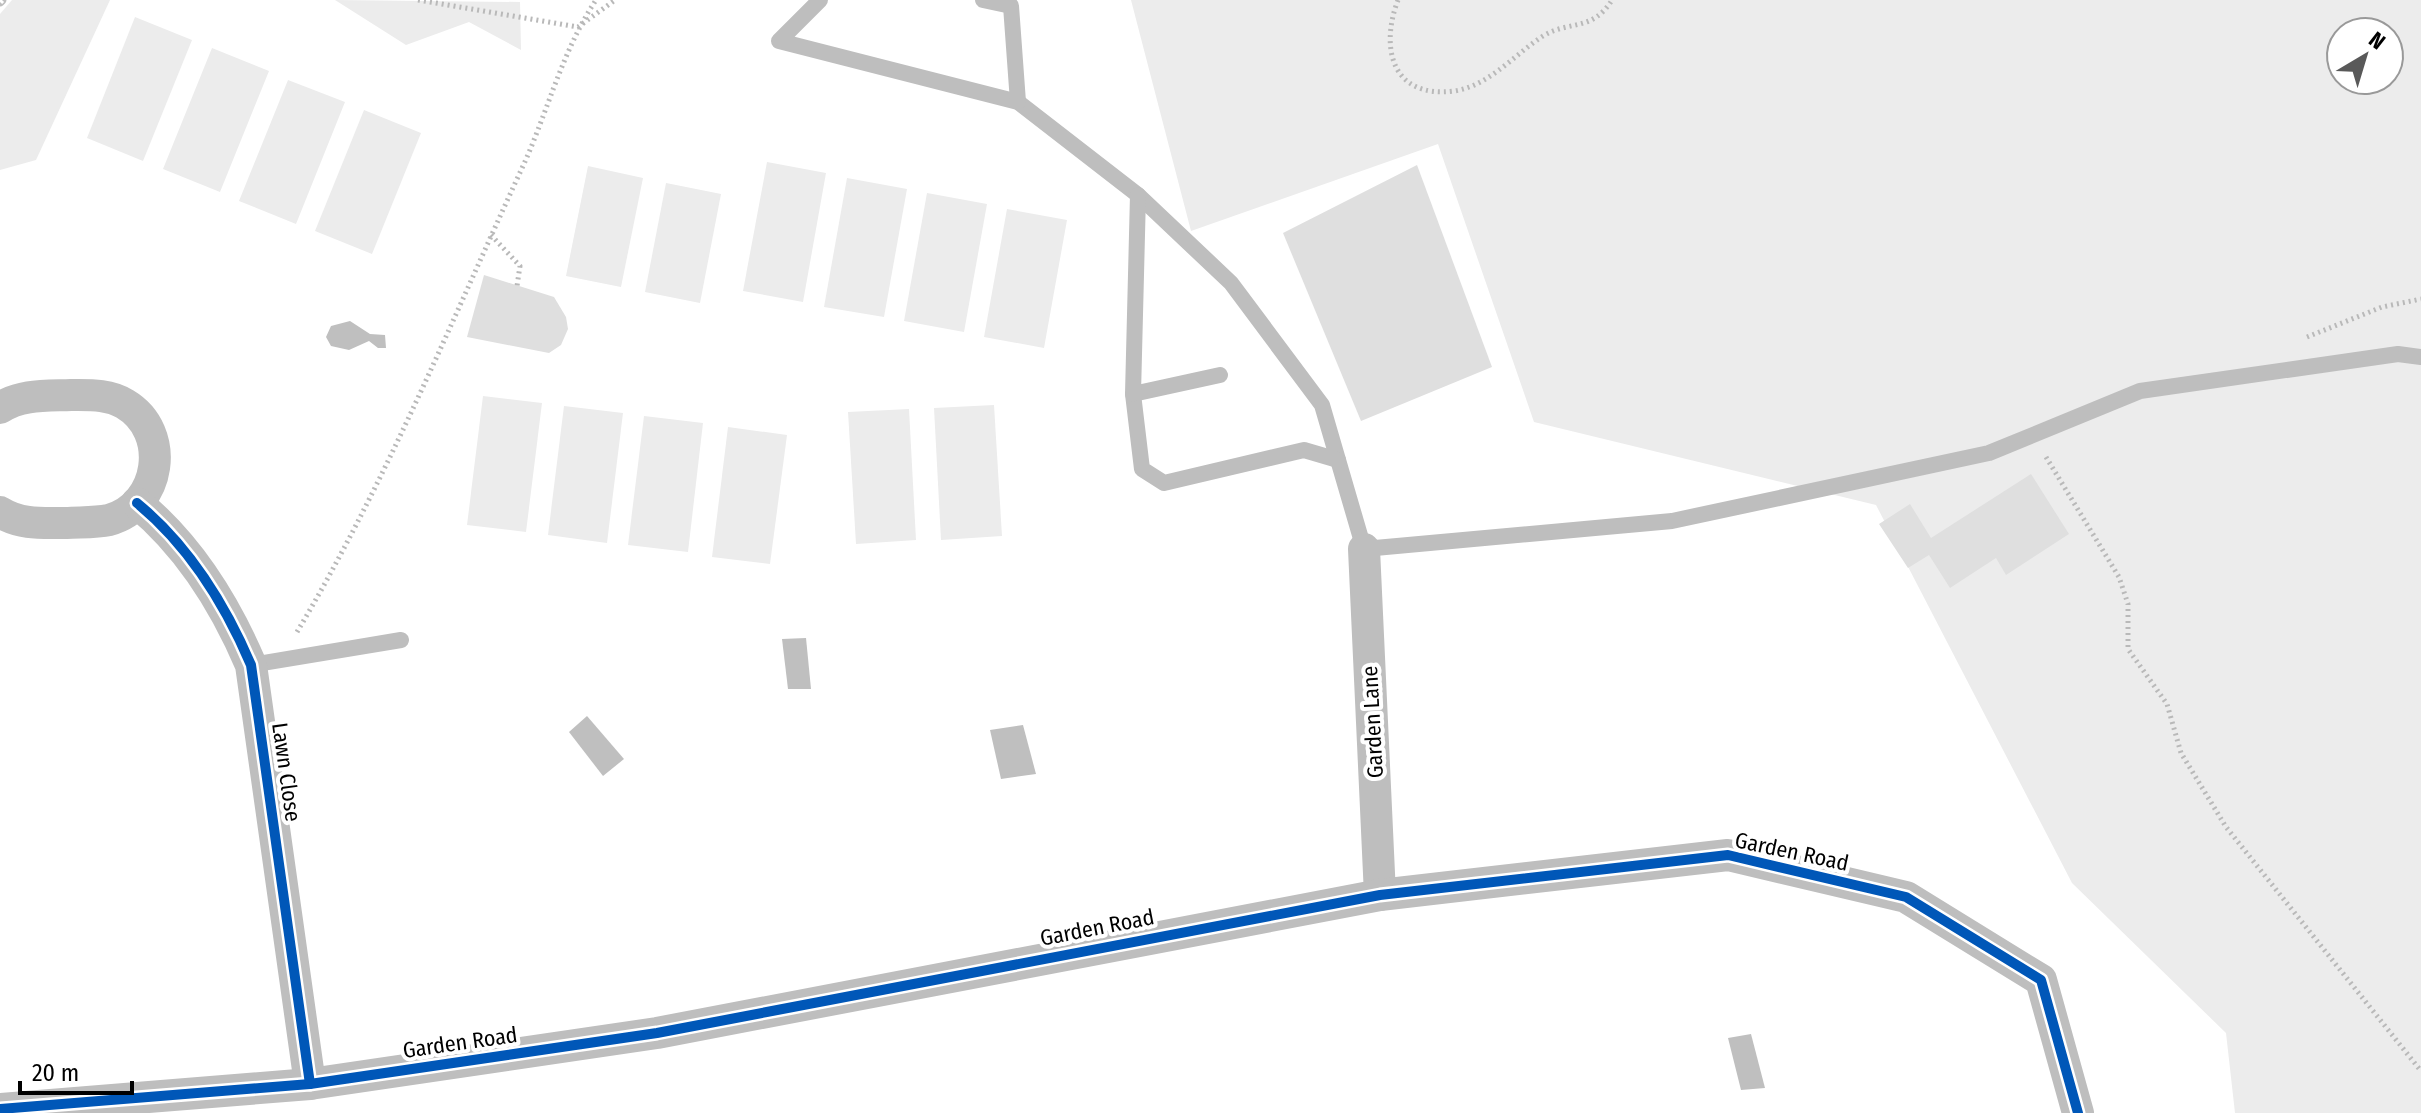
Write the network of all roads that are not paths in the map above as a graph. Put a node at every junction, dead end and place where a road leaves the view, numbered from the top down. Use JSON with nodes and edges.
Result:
{"nodes":[{"id":1,"x":820,"y":0,"type":"edge"},
{"id":2,"x":983,"y":0,"type":"edge"},
{"id":3,"x":1011,"y":3,"type":"edge"},
{"id":4,"x":1018,"y":102,"type":"junction"},
{"id":5,"x":1138,"y":195,"type":"junction"},
{"id":6,"x":2421,"y":357,"type":"edge"},
{"id":7,"x":1220,"y":375,"type":"dead end"},
{"id":8,"x":1133,"y":394,"type":"junction"},
{"id":9,"x":0,"y":408,"type":"edge"},
{"id":10,"x":1338,"y":460,"type":"junction"},
{"id":11,"x":137,"y":503,"type":"junction"},
{"id":12,"x":0,"y":512,"type":"edge"},
{"id":13,"x":1364,"y":549,"type":"junction"},
{"id":14,"x":401,"y":640,"type":"dead end"},
{"id":15,"x":266,"y":662,"type":"junction"},
{"id":16,"x":1380,"y":895,"type":"junction"},
{"id":17,"x":310,"y":1084,"type":"junction"},
{"id":18,"x":0,"y":1109,"type":"edge"},
{"id":19,"x":2078,"y":1113,"type":"edge"}],
"edges":[{"from":1,"to":4,"type":"lane"},
{"from":2,"to":3,"type":"lane"},
{"from":3,"to":4,"type":"lane"},
{"from":4,"to":5,"type":"lane"},
{"from":5,"to":8,"type":"lane"},
{"from":5,"to":10,"type":"lane"},
{"from":6,"to":13,"type":"lane"},
{"from":7,"to":8,"type":"lane"},
{"from":8,"to":10,"type":"lane"},
{"from":9,"to":11,"type":"street"},
{"from":10,"to":13,"type":"lane"},
{"from":11,"to":12,"type":"street"},
{"from":11,"to":15,"type":"street","name":"Lawn Close"},
{"from":13,"to":16,"type":"street","name":"Garden Lane"},
{"from":14,"to":15,"type":"lane"},
{"from":15,"to":17,"type":"street","name":"Lawn Close"},
{"from":16,"to":17,"type":"street","name":"Garden Road"},
{"from":16,"to":19,"type":"street","name":"Garden Road"},
{"from":17,"to":18,"type":"street","name":"Garden Road"}]}
